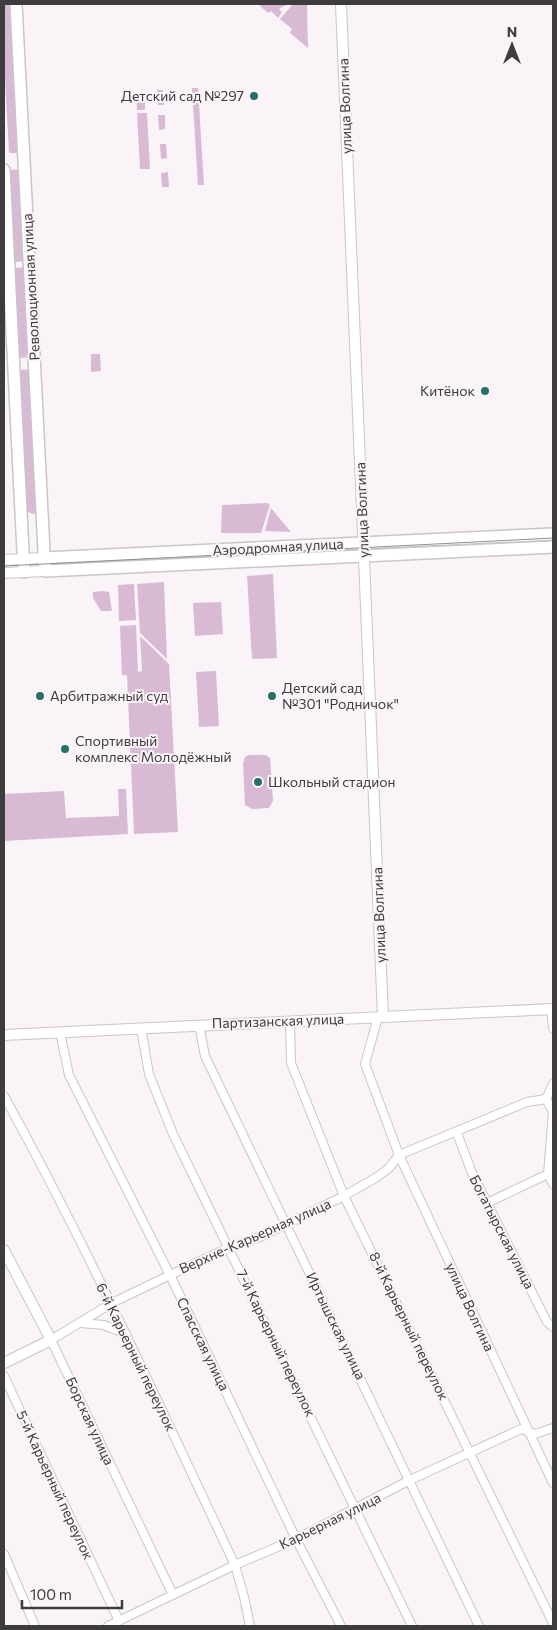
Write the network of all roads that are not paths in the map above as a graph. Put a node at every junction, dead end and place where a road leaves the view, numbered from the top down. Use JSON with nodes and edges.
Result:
{"nodes":[{"id":1,"x":16,"y":4,"type":"edge"},
{"id":2,"x":341,"y":4,"type":"edge"},
{"id":3,"x":4,"y":170,"type":"edge"},
{"id":4,"x":42,"y":510,"type":"junction"},
{"id":5,"x":22,"y":513,"type":"junction"},
{"id":6,"x":553,"y":534,"type":"edge"},
{"id":7,"x":363,"y":543,"type":"junction"},
{"id":8,"x":553,"y":547,"type":"edge"},
{"id":9,"x":364,"y":556,"type":"junction"},
{"id":10,"x":44,"y":558,"type":"junction"},
{"id":11,"x":24,"y":559,"type":"junction"},
{"id":12,"x":4,"y":560,"type":"edge"},
{"id":13,"x":45,"y":571,"type":"junction"},
{"id":14,"x":24,"y":572,"type":"junction"},
{"id":15,"x":4,"y":573,"type":"edge"},
{"id":16,"x":552,"y":1009,"type":"edge"},
{"id":17,"x":380,"y":1017,"type":"junction"},
{"id":18,"x":290,"y":1021,"type":"junction"},
{"id":19,"x":199,"y":1025,"type":"junction"},
{"id":20,"x":141,"y":1028,"type":"junction"},
{"id":21,"x":553,"y":1028,"type":"edge"},
{"id":22,"x":60,"y":1032,"type":"junction"},
{"id":23,"x":4,"y":1035,"type":"edge"},
{"id":24,"x":553,"y":1084,"type":"edge"},
{"id":25,"x":4,"y":1096,"type":"edge"},
{"id":26,"x":546,"y":1099,"type":"junction"},
{"id":27,"x":457,"y":1133,"type":"junction"},
{"id":28,"x":399,"y":1155,"type":"junction"},
{"id":29,"x":548,"y":1174,"type":"junction"},
{"id":30,"x":553,"y":1184,"type":"edge"},
{"id":31,"x":344,"y":1196,"type":"junction"},
{"id":32,"x":487,"y":1203,"type":"junction"},
{"id":33,"x":287,"y":1223,"type":"junction"},
{"id":34,"x":230,"y":1247,"type":"junction"},
{"id":35,"x":4,"y":1250,"type":"edge"},
{"id":36,"x":170,"y":1275,"type":"junction"},
{"id":37,"x":112,"y":1304,"type":"junction"},
{"id":38,"x":78,"y":1324,"type":"junction"},
{"id":39,"x":553,"y":1327,"type":"edge"},
{"id":40,"x":126,"y":1334,"type":"junction"},
{"id":41,"x":51,"y":1340,"type":"junction"},
{"id":42,"x":4,"y":1364,"type":"edge"},
{"id":43,"x":4,"y":1376,"type":"edge"},
{"id":44,"x":553,"y":1428,"type":"edge"},
{"id":45,"x":528,"y":1432,"type":"junction"},
{"id":46,"x":471,"y":1452,"type":"junction"},
{"id":47,"x":410,"y":1480,"type":"junction"},
{"id":48,"x":553,"y":1483,"type":"edge"},
{"id":49,"x":357,"y":1509,"type":"junction"},
{"id":50,"x":296,"y":1539,"type":"junction"},
{"id":51,"x":4,"y":1554,"type":"edge"},
{"id":52,"x":234,"y":1565,"type":"junction"},
{"id":53,"x":173,"y":1595,"type":"junction"},
{"id":54,"x":119,"y":1621,"type":"junction"},
{"id":55,"x":553,"y":1623,"type":"edge"},
{"id":56,"x":35,"y":1626,"type":"edge"},
{"id":57,"x":108,"y":1626,"type":"edge"},
{"id":58,"x":250,"y":1626,"type":"edge"},
{"id":59,"x":341,"y":1626,"type":"edge"},
{"id":60,"x":412,"y":1626,"type":"edge"},
{"id":61,"x":480,"y":1626,"type":"edge"}],
"edges":[{"from":1,"to":4,"type":"main road","name":"Революционная улица"},
{"from":2,"to":7,"type":"street","name":"улица Волгина"},
{"from":3,"to":5,"type":"main road","name":"Революционная улица"},
{"from":4,"to":5,"type":"main road"},
{"from":4,"to":10,"type":"main road","name":"Революционная улица"},
{"from":5,"to":11,"type":"main road","name":"Революционная улица"},
{"from":6,"to":7,"type":"main road","name":"Аэродромная улица"},
{"from":7,"to":9,"type":"street","name":"улица Волгина"},
{"from":7,"to":10,"type":"main road","name":"Аэродромная улица"},
{"from":8,"to":9,"type":"main road","name":"Аэродромная улица"},
{"from":9,"to":13,"type":"main road","name":"Аэродромная улица"},
{"from":9,"to":17,"type":"street","name":"улица Волгина"},
{"from":10,"to":11,"type":"street","name":"Аэродромная улица"},
{"from":10,"to":13,"type":"main road","name":"Революционная улица"},
{"from":11,"to":12,"type":"street","name":"Аэродромная улица"},
{"from":11,"to":14,"type":"main road","name":"Революционная улица"},
{"from":13,"to":14,"type":"street","name":"Аэродромная улица"},
{"from":14,"to":15,"type":"street","name":"Аэродромная улица"},
{"from":16,"to":17,"type":"street","name":"Партизанская улица"},
{"from":16,"to":21,"type":"street"},
{"from":17,"to":18,"type":"street","name":"Партизанская улица"},
{"from":17,"to":28,"type":"street","name":"улица Волгина"},
{"from":18,"to":19,"type":"street","name":"Партизанская улица"},
{"from":18,"to":31,"type":"street","name":"8-й Карьерный переулок"},
{"from":19,"to":20,"type":"street","name":"Партизанская улица"},
{"from":19,"to":33,"type":"street","name":"Иртышская улица"},
{"from":20,"to":22,"type":"street","name":"Партизанская улица"},
{"from":20,"to":34,"type":"street","name":"7-й Карьерный переулок"},
{"from":22,"to":23,"type":"street","name":"Партизанская улица"},
{"from":22,"to":36,"type":"street","name":"Спасская улица"},
{"from":24,"to":26,"type":"street"},
{"from":25,"to":37,"type":"street","name":"6-й Карьерный переулок"},
{"from":26,"to":27,"type":"street","name":"Верхне-Карьерная улица"},
{"from":26,"to":29,"type":"street"},
{"from":27,"to":28,"type":"street","name":"Верхне-Карьерная улица"},
{"from":27,"to":32,"type":"street","name":"Богатырская улица"},
{"from":28,"to":31,"type":"street","name":"Верхне-Карьерная улица"},
{"from":28,"to":45,"type":"street","name":"улица Волгина"},
{"from":29,"to":30,"type":"street"},
{"from":29,"to":32,"type":"street"},
{"from":31,"to":33,"type":"street","name":"Верхне-Карьерная улица"},
{"from":31,"to":46,"type":"street","name":"8-й Карьерный переулок"},
{"from":32,"to":39,"type":"street","name":"Богатырская улица"},
{"from":33,"to":34,"type":"street","name":"Верхне-Карьерная улица"},
{"from":33,"to":47,"type":"street","name":"Иртышская улица"},
{"from":34,"to":36,"type":"street","name":"Верхне-Карьерная улица"},
{"from":34,"to":49,"type":"street","name":"7-й Карьерный переулок"},
{"from":35,"to":41,"type":"street","name":"Борская улица"},
{"from":36,"to":37,"type":"street","name":"Верхне-Карьерная улица"},
{"from":36,"to":50,"type":"street","name":"Спасская улица"},
{"from":37,"to":38,"type":"street","name":"Верхне-Карьерная улица"},
{"from":37,"to":40,"type":"street","name":"6-й Карьерный переулок"},
{"from":38,"to":40,"type":"street"},
{"from":38,"to":41,"type":"street","name":"Верхне-Карьерная улица"},
{"from":40,"to":52,"type":"street","name":"6-й Карьерный переулок"},
{"from":41,"to":42,"type":"street","name":"Верхне-Карьерная улица"},
{"from":41,"to":53,"type":"street","name":"Борская улица"},
{"from":43,"to":54,"type":"street","name":"5-й Карьерный переулок"},
{"from":44,"to":45,"type":"street","name":"Карьерная улица"},
{"from":45,"to":46,"type":"street","name":"Карьерная улица"},
{"from":45,"to":48,"type":"street","name":"улица Волгина"},
{"from":46,"to":47,"type":"street","name":"Карьерная улица"},
{"from":46,"to":55,"type":"street","name":"8-й Карьерный переулок"},
{"from":47,"to":49,"type":"street","name":"Карьерная улица"},
{"from":47,"to":61,"type":"street","name":"Иртышская улица"},
{"from":49,"to":50,"type":"street","name":"Карьерная улица"},
{"from":49,"to":60,"type":"street","name":"7-й Карьерный переулок"},
{"from":50,"to":52,"type":"street","name":"Карьерная улица"},
{"from":50,"to":59,"type":"street","name":"Спасская улица"},
{"from":51,"to":56,"type":"street"},
{"from":52,"to":53,"type":"street","name":"Карьерная улица"},
{"from":52,"to":58,"type":"street","name":"6-й Карьерный переулок"},
{"from":53,"to":54,"type":"street","name":"Карьерная улица"},
{"from":54,"to":57,"type":"street","name":"Карьерная улица"}]}
